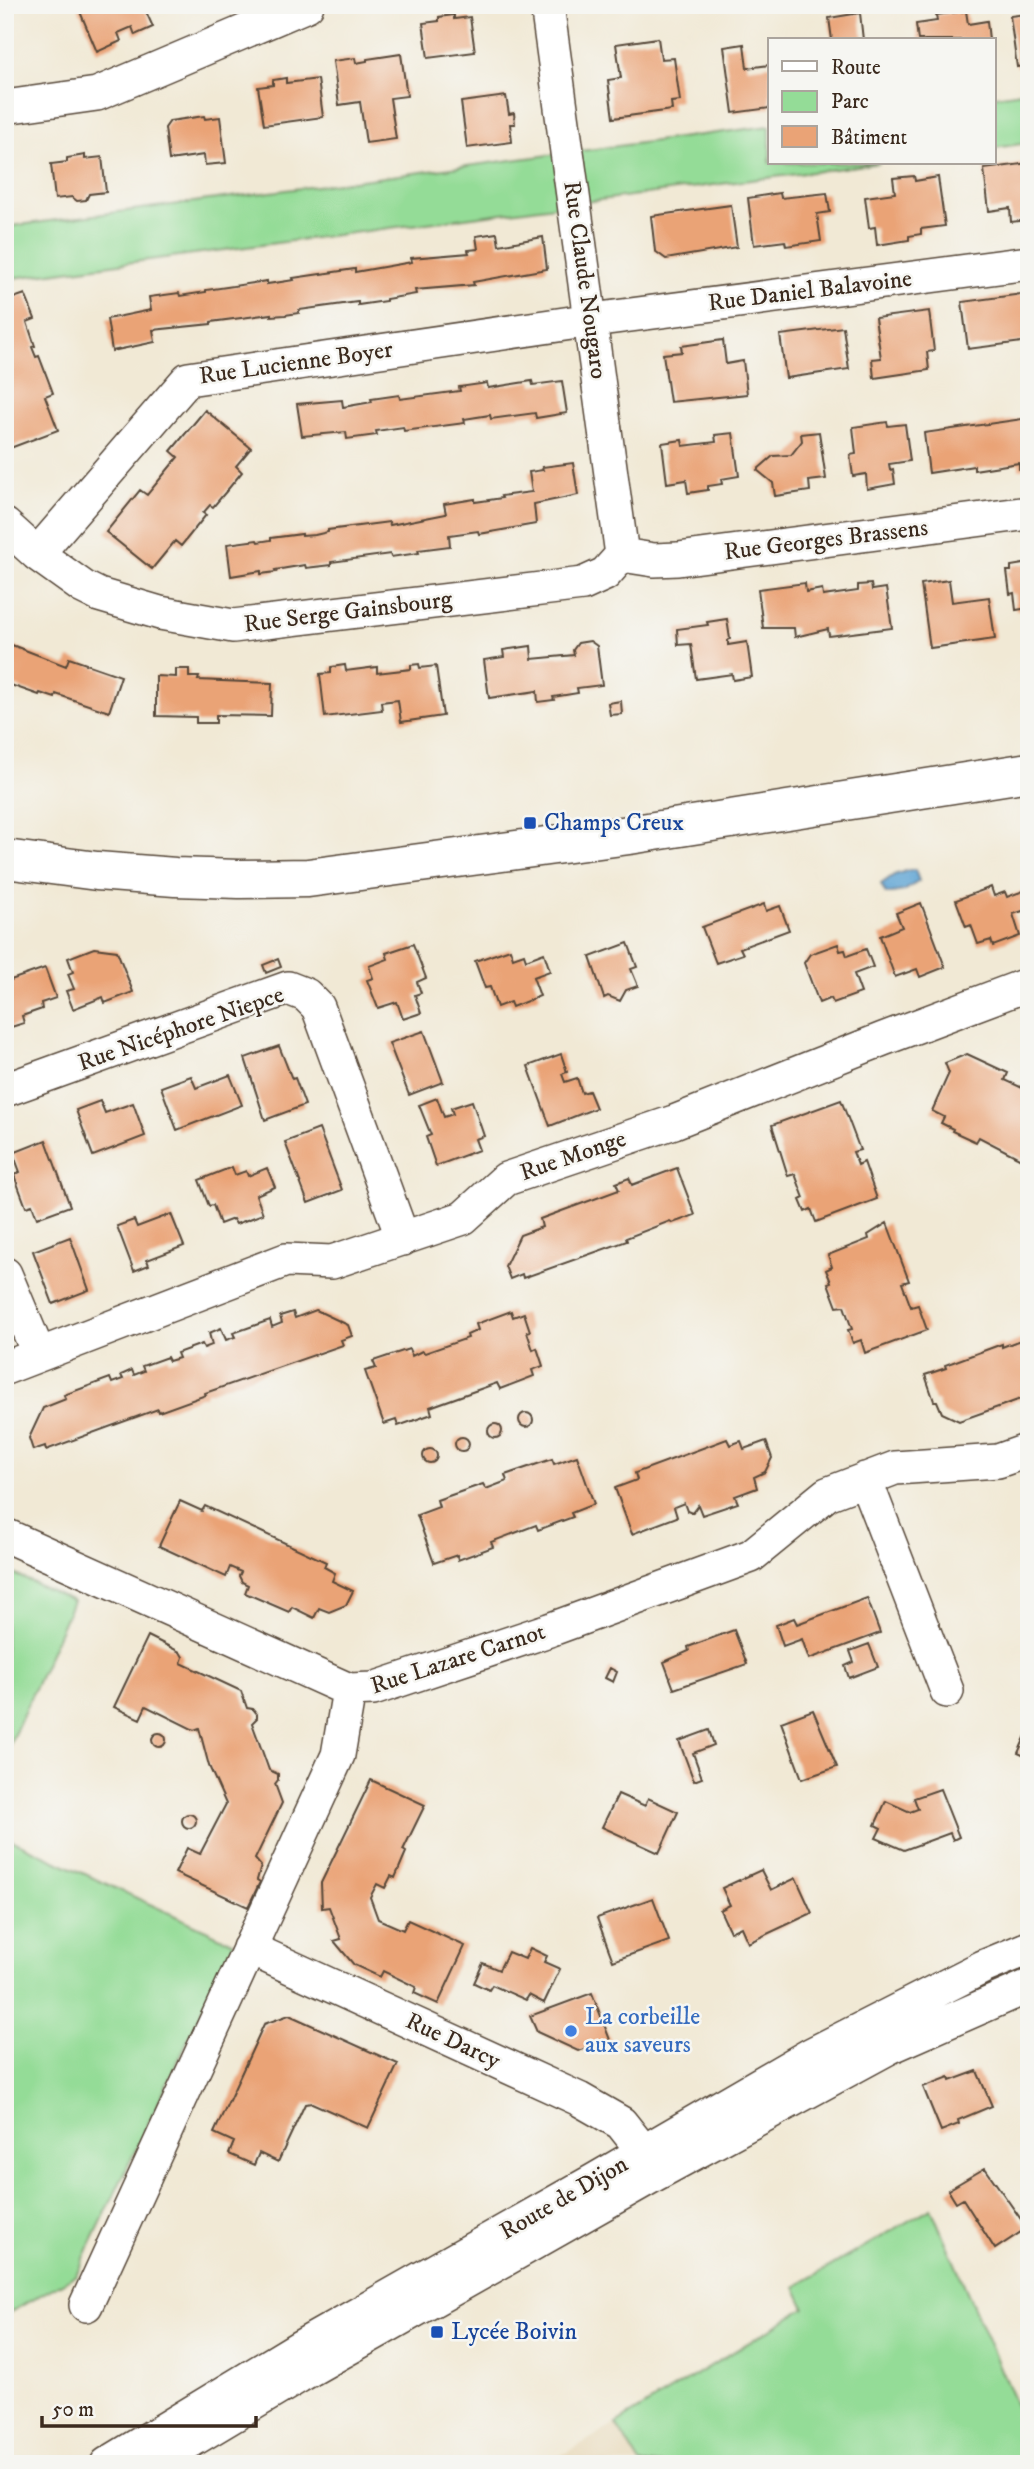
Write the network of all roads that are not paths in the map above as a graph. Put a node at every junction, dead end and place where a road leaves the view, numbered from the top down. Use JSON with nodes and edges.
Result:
{"nodes":[{"id":1,"x":307,"y":5,"type":"edge"},
{"id":2,"x":547,"y":5,"type":"edge"},
{"id":3,"x":5,"y":107,"type":"edge"},
{"id":4,"x":1029,"y":263,"type":"edge"},
{"id":5,"x":592,"y":320,"type":"junction"},
{"id":6,"x":1029,"y":513,"type":"edge"},
{"id":7,"x":5,"y":525,"type":"edge"},
{"id":8,"x":37,"y":554,"type":"junction"},
{"id":9,"x":622,"y":555,"type":"junction"},
{"id":10,"x":1029,"y":772,"type":"edge"},
{"id":11,"x":5,"y":859,"type":"edge"},
{"id":12,"x":1029,"y":984,"type":"edge"},
{"id":13,"x":5,"y":1090,"type":"edge"},
{"id":14,"x":403,"y":1239,"type":"junction"},
{"id":15,"x":5,"y":1274,"type":"edge"},
{"id":16,"x":39,"y":1355,"type":"junction"},
{"id":17,"x":5,"y":1368,"type":"edge"},
{"id":18,"x":1029,"y":1450,"type":"edge"},
{"id":19,"x":865,"y":1479,"type":"junction"},
{"id":20,"x":5,"y":1535,"type":"edge"},
{"id":21,"x":349,"y":1690,"type":"junction"},
{"id":22,"x":947,"y":1691,"type":"dead end"},
{"id":23,"x":249,"y":1948,"type":"junction"},
{"id":24,"x":1029,"y":1948,"type":"edge"},
{"id":25,"x":1026,"y":1992,"type":"edge"},
{"id":26,"x":644,"y":2152,"type":"junction"},
{"id":27,"x":86,"y":2305,"type":"dead end"},
{"id":28,"x":107,"y":2464,"type":"edge"},
{"id":29,"x":152,"y":2464,"type":"edge"}],
"edges":[{"from":1,"to":3,"type":"street"},
{"from":2,"to":5,"type":"street","name":"Rue Claude Nougaro"},
{"from":4,"to":5,"type":"street","name":"Rue Daniel Balavoine"},
{"from":5,"to":8,"type":"street","name":"Rue Lucienne Boyer"},
{"from":5,"to":9,"type":"street","name":"Rue Claude Nougaro"},
{"from":6,"to":9,"type":"street","name":"Rue Georges Brassens"},
{"from":7,"to":8,"type":"street","name":"Rue Serge Gainsbourg"},
{"from":8,"to":9,"type":"street","name":"Rue Serge Gainsbourg"},
{"from":10,"to":11,"type":"main road"},
{"from":12,"to":14,"type":"street","name":"Rue Monge"},
{"from":13,"to":14,"type":"street","name":"Rue Nicéphore Niepce"},
{"from":14,"to":16,"type":"street","name":"Rue Monge"},
{"from":15,"to":16,"type":"street"},
{"from":16,"to":17,"type":"street","name":"Rue Monge"},
{"from":18,"to":19,"type":"street","name":"Rue Lazare Carnot"},
{"from":19,"to":21,"type":"street","name":"Rue Lazare Carnot"},
{"from":19,"to":22,"type":"street"},
{"from":20,"to":21,"type":"street","name":"Rue Lazare Carnot"},
{"from":21,"to":23,"type":"street"},
{"from":23,"to":26,"type":"street","name":"Rue Darcy"},
{"from":23,"to":27,"type":"street"},
{"from":24,"to":26,"type":"street","name":"Route de Dijon"},
{"from":25,"to":29,"type":"street","name":"Route de Dijon"},
{"from":26,"to":28,"type":"street","name":"Route de Dijon"}]}
